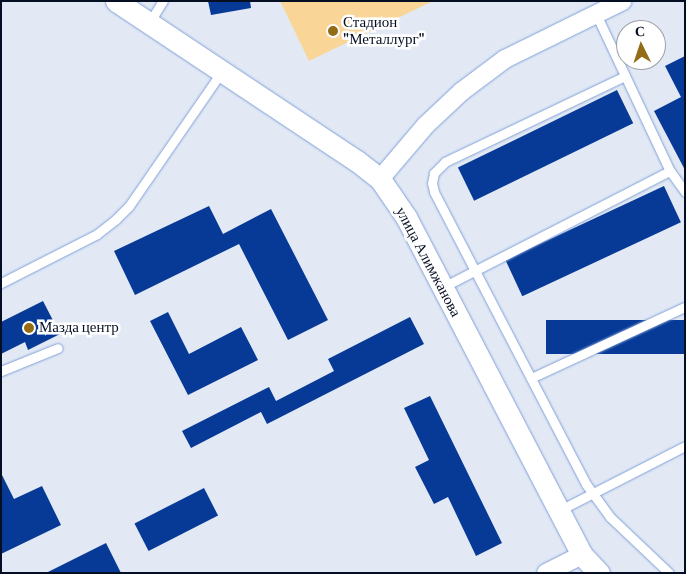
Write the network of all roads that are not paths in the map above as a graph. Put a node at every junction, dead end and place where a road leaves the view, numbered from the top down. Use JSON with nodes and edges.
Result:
{"nodes":[{"id":1,"x":116,"y":1,"type":"edge"},
{"id":2,"x":163,"y":1,"type":"edge"},
{"id":3,"x":623,"y":1,"type":"edge"},
{"id":4,"x":596,"y":14,"type":"junction"},
{"id":5,"x":148,"y":23,"type":"junction"},
{"id":6,"x":222,"y":71,"type":"junction"},
{"id":7,"x":625,"y":76,"type":"junction"},
{"id":8,"x":670,"y":171,"type":"junction"},
{"id":9,"x":380,"y":179,"type":"junction"},
{"id":10,"x":685,"y":192,"type":"edge"},
{"id":11,"x":476,"y":270,"type":"junction"},
{"id":12,"x":1,"y":283,"type":"edge"},
{"id":13,"x":442,"y":288,"type":"junction"},
{"id":14,"x":685,"y":307,"type":"edge"},
{"id":15,"x":58,"y":348,"type":"dead end"},
{"id":16,"x":1,"y":371,"type":"edge"},
{"id":17,"x":531,"y":378,"type":"junction"},
{"id":18,"x":685,"y":446,"type":"edge"},
{"id":19,"x":593,"y":495,"type":"junction"},
{"id":20,"x":560,"y":510,"type":"junction"},
{"id":21,"x":582,"y":555,"type":"junction"},
{"id":22,"x":546,"y":573,"type":"edge"},
{"id":23,"x":599,"y":573,"type":"edge"},
{"id":24,"x":669,"y":573,"type":"edge"}],
"edges":[{"from":1,"to":5,"type":"street","name":"улица Алимжанова"},
{"from":2,"to":5,"type":"lane"},
{"from":3,"to":4,"type":"street"},
{"from":4,"to":7,"type":"lane"},
{"from":4,"to":9,"type":"street"},
{"from":5,"to":6,"type":"street","name":"улица Алимжанова"},
{"from":6,"to":9,"type":"street","name":"улица Алимжанова"},
{"from":6,"to":12,"type":"lane"},
{"from":7,"to":8,"type":"lane"},
{"from":7,"to":11,"type":"lane"},
{"from":8,"to":10,"type":"lane"},
{"from":8,"to":11,"type":"lane"},
{"from":9,"to":13,"type":"street","name":"улица Алимжанова"},
{"from":11,"to":13,"type":"lane"},
{"from":11,"to":17,"type":"lane"},
{"from":13,"to":20,"type":"street","name":"улица Алимжанова"},
{"from":14,"to":17,"type":"lane"},
{"from":15,"to":16,"type":"lane"},
{"from":17,"to":19,"type":"lane"},
{"from":18,"to":19,"type":"lane"},
{"from":19,"to":20,"type":"lane"},
{"from":19,"to":24,"type":"lane"},
{"from":20,"to":21,"type":"street","name":"улица Алимжанова"},
{"from":21,"to":22,"type":"street"},
{"from":21,"to":23,"type":"street","name":"улица Алимжанова"}]}
